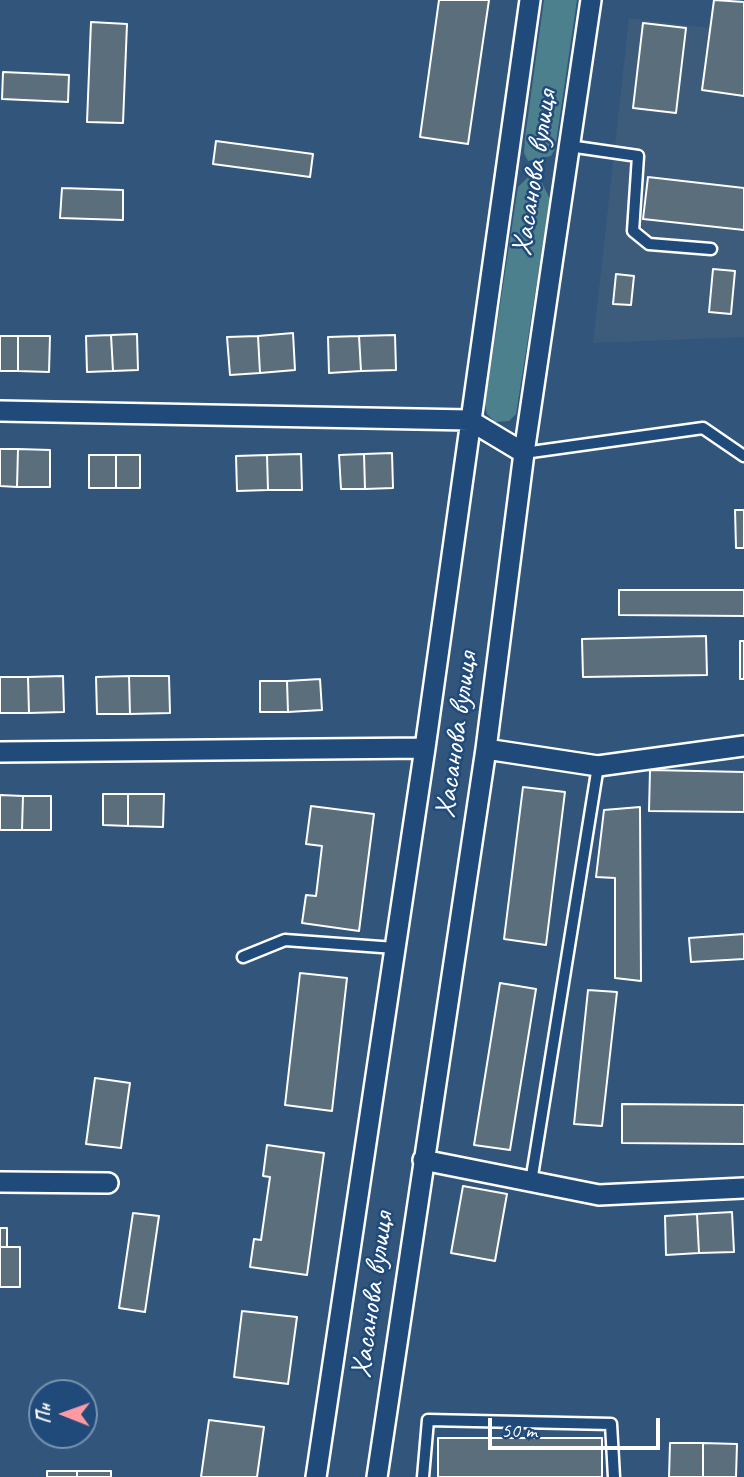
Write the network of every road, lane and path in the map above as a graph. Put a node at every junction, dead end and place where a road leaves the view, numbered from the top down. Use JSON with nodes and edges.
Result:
{"nodes":[{"id":1,"x":530,"y":0,"type":"edge"},
{"id":2,"x":592,"y":0,"type":"edge"},
{"id":3,"x":569,"y":146,"type":"junction"},
{"id":4,"x":711,"y":249,"type":"dead end"},
{"id":5,"x":0,"y":411,"type":"edge"},
{"id":6,"x":469,"y":420,"type":"junction"},
{"id":7,"x":524,"y":453,"type":"junction"},
{"id":8,"x":744,"y":456,"type":"edge"},
{"id":9,"x":744,"y":746,"type":"edge"},
{"id":10,"x":425,"y":748,"type":"junction"},
{"id":11,"x":486,"y":749,"type":"junction"},
{"id":12,"x":0,"y":752,"type":"edge"},
{"id":13,"x":598,"y":766,"type":"junction"},
{"id":14,"x":395,"y":948,"type":"junction"},
{"id":15,"x":243,"y":957,"type":"dead end"},
{"id":16,"x":423,"y":1160,"type":"junction"},
{"id":17,"x":0,"y":1182,"type":"edge"},
{"id":18,"x":531,"y":1182,"type":"junction"},
{"id":19,"x":108,"y":1183,"type":"dead end"},
{"id":20,"x":744,"y":1188,"type":"edge"},
{"id":21,"x":316,"y":1477,"type":"edge"},
{"id":22,"x":377,"y":1477,"type":"edge"},
{"id":23,"x":423,"y":1477,"type":"edge"},
{"id":24,"x":614,"y":1477,"type":"edge"}],
"edges":[{"from":1,"to":6,"type":"street","name":"Хасанова вулиця"},
{"from":2,"to":3,"type":"street","name":"Хасанова вулиця"},
{"from":3,"to":4,"type":"lane"},
{"from":3,"to":7,"type":"street","name":"Хасанова вулиця"},
{"from":5,"to":6,"type":"street"},
{"from":6,"to":7,"type":"street"},
{"from":6,"to":10,"type":"street","name":"Хасанова вулиця"},
{"from":7,"to":8,"type":"lane"},
{"from":7,"to":11,"type":"street","name":"Хасанова вулиця"},
{"from":9,"to":13,"type":"street"},
{"from":10,"to":12,"type":"street"},
{"from":10,"to":14,"type":"street","name":"Хасанова вулиця"},
{"from":11,"to":13,"type":"street"},
{"from":11,"to":16,"type":"street","name":"Хасанова вулиця"},
{"from":13,"to":18,"type":"lane"},
{"from":14,"to":15,"type":"lane"},
{"from":14,"to":21,"type":"street","name":"Хасанова вулиця"},
{"from":16,"to":18,"type":"street"},
{"from":16,"to":22,"type":"street","name":"Хасанова вулиця"},
{"from":17,"to":19,"type":"street"},
{"from":18,"to":20,"type":"street"},
{"from":23,"to":24,"type":"lane"}]}
